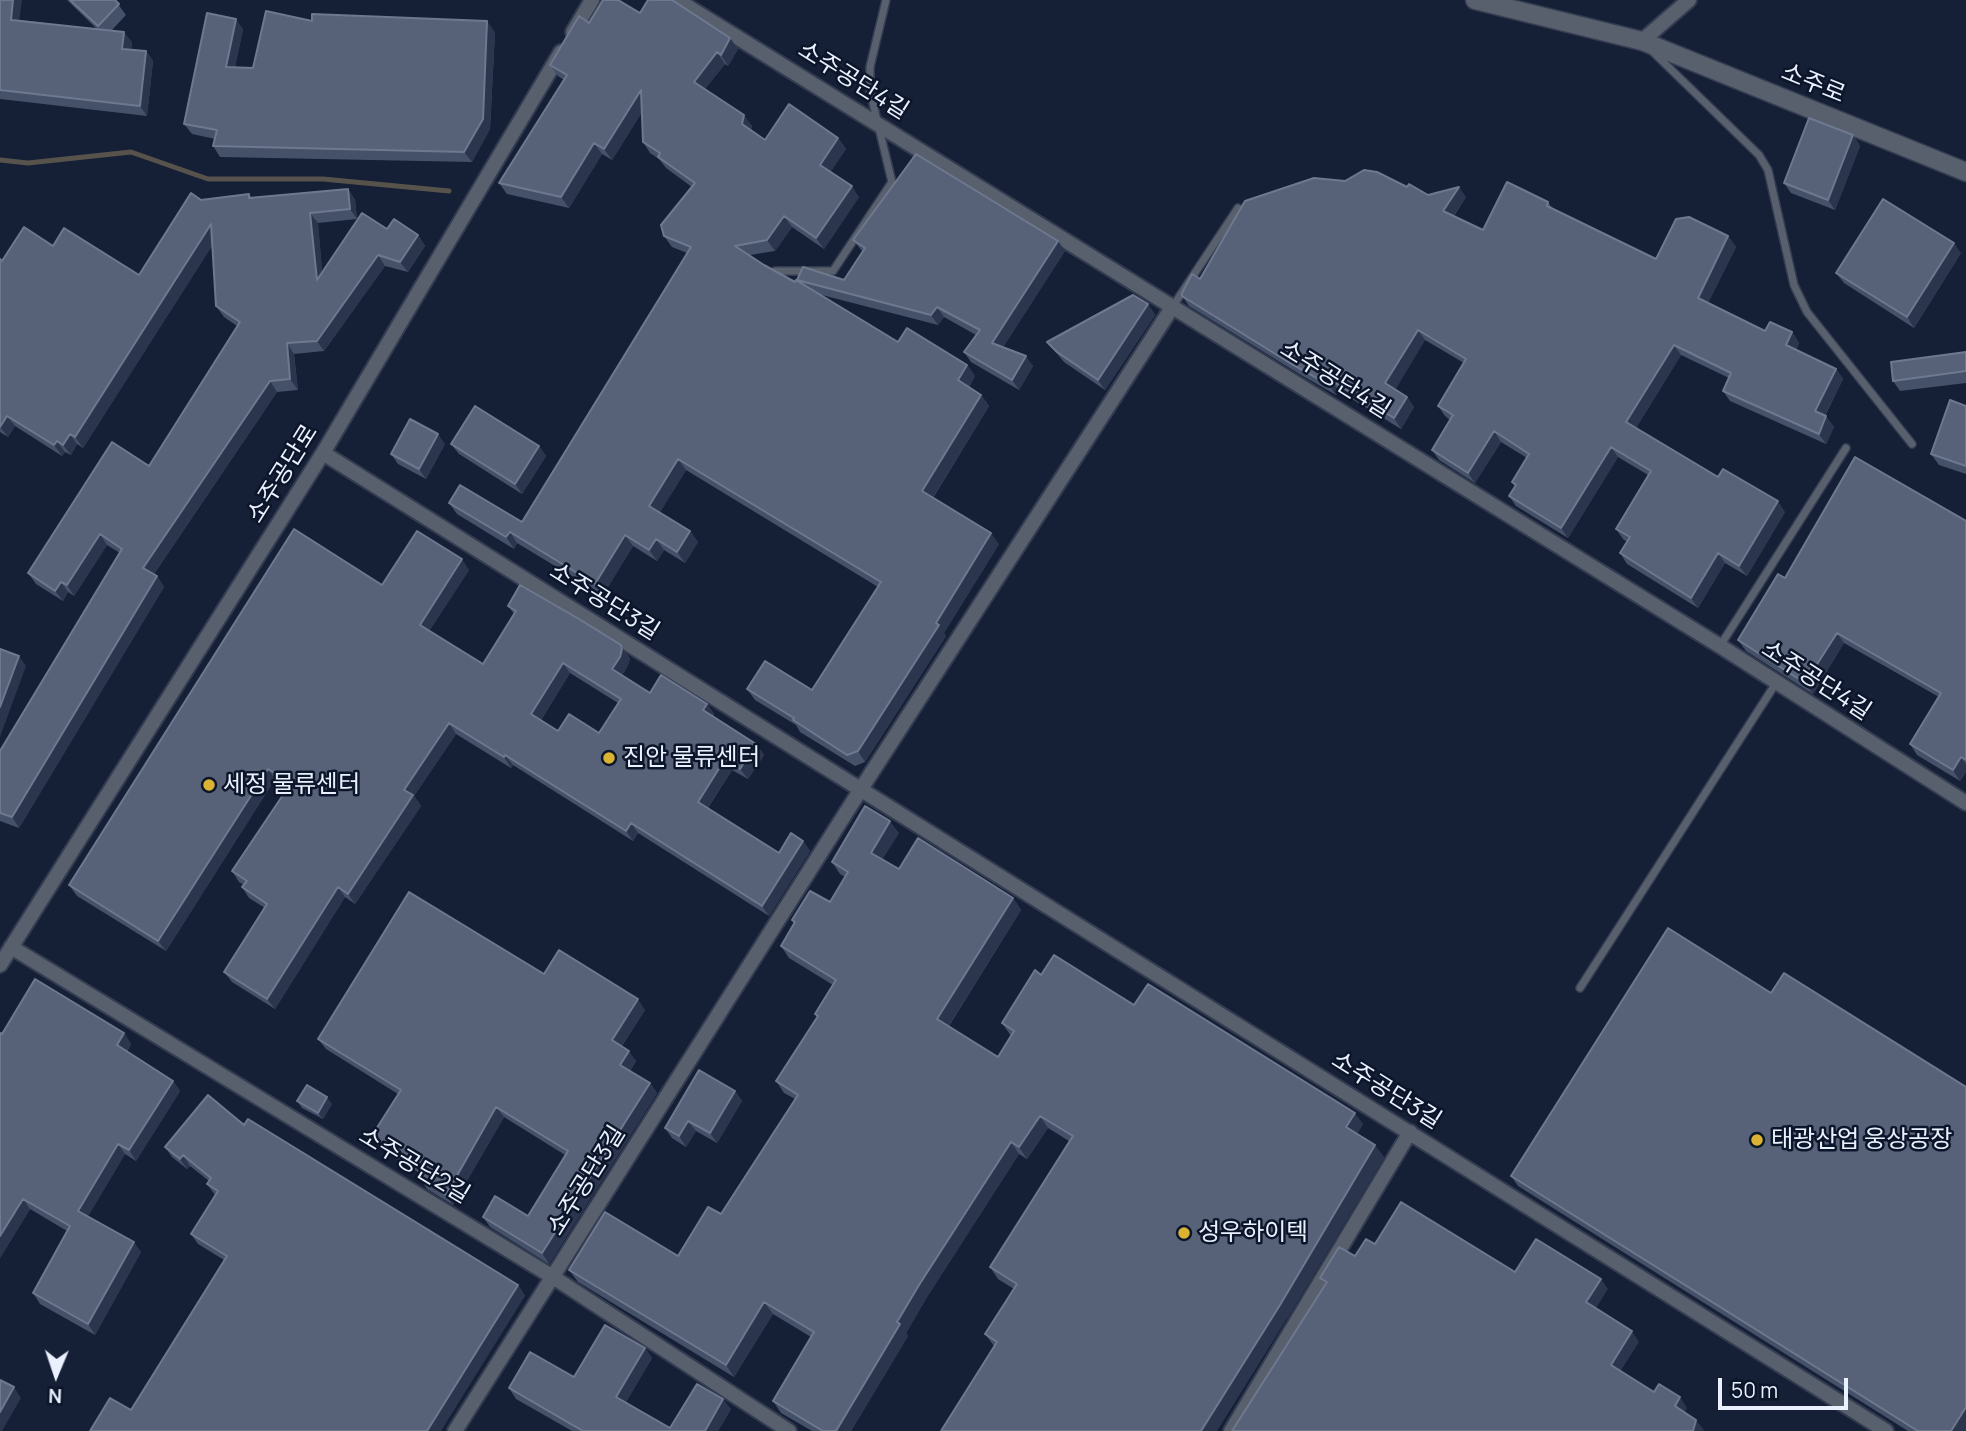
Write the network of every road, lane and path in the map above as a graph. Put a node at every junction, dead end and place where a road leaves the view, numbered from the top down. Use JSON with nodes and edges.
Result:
{"nodes":[{"id":1,"x":592,"y":0,"type":"edge"},
{"id":2,"x":677,"y":0,"type":"edge"},
{"id":3,"x":886,"y":0,"type":"edge"},
{"id":4,"x":1475,"y":0,"type":"edge"},
{"id":5,"x":1689,"y":0,"type":"edge"},
{"id":6,"x":1642,"y":41,"type":"junction"},
{"id":7,"x":879,"y":124,"type":"junction"},
{"id":8,"x":1966,"y":172,"type":"edge"},
{"id":9,"x":1238,"y":208,"type":"edge"},
{"id":10,"x":775,"y":271,"type":"edge"},
{"id":11,"x":1173,"y":306,"type":"junction"},
{"id":12,"x":1912,"y":444,"type":"dead end"},
{"id":13,"x":1846,"y":448,"type":"dead end"},
{"id":14,"x":323,"y":453,"type":"junction"},
{"id":15,"x":1720,"y":646,"type":"junction"},
{"id":16,"x":1776,"y":683,"type":"junction"},
{"id":17,"x":861,"y":789,"type":"junction"},
{"id":18,"x":1966,"y":803,"type":"edge"},
{"id":19,"x":11,"y":947,"type":"junction"},
{"id":20,"x":0,"y":965,"type":"edge"},
{"id":21,"x":1580,"y":988,"type":"dead end"},
{"id":22,"x":1410,"y":1132,"type":"junction"},
{"id":23,"x":553,"y":1277,"type":"junction"},
{"id":24,"x":455,"y":1431,"type":"edge"},
{"id":25,"x":789,"y":1431,"type":"edge"},
{"id":26,"x":1231,"y":1431,"type":"edge"},
{"id":27,"x":1886,"y":1431,"type":"edge"}],
"edges":[{"from":1,"to":14,"type":"street","name":"소주공단로"},
{"from":2,"to":7,"type":"street","name":"소주공단4길"},
{"from":3,"to":7,"type":"lane"},
{"from":4,"to":6,"type":"street","name":"소주로"},
{"from":5,"to":6,"type":"street"},
{"from":6,"to":8,"type":"street","name":"소주로"},
{"from":6,"to":12,"type":"lane"},
{"from":7,"to":10,"type":"lane"},
{"from":7,"to":11,"type":"street","name":"소주공단4길"},
{"from":9,"to":11,"type":"lane"},
{"from":11,"to":15,"type":"street","name":"소주공단4길"},
{"from":11,"to":17,"type":"street"},
{"from":13,"to":15,"type":"lane"},
{"from":14,"to":17,"type":"street","name":"소주공단3길"},
{"from":14,"to":19,"type":"street","name":"소주공단로"},
{"from":15,"to":16,"type":"street","name":"소주공단4길"},
{"from":16,"to":18,"type":"street","name":"소주공단4길"},
{"from":16,"to":21,"type":"lane"},
{"from":17,"to":22,"type":"street","name":"소주공단3길"},
{"from":17,"to":23,"type":"street","name":"소주공단3길"},
{"from":19,"to":20,"type":"street","name":"소주공단로"},
{"from":19,"to":23,"type":"street","name":"소주공단2길"},
{"from":22,"to":26,"type":"street"},
{"from":22,"to":27,"type":"street","name":"소주공단3길"},
{"from":23,"to":24,"type":"street","name":"소주공단3길"},
{"from":23,"to":25,"type":"street","name":"소주공단2길"}]}
